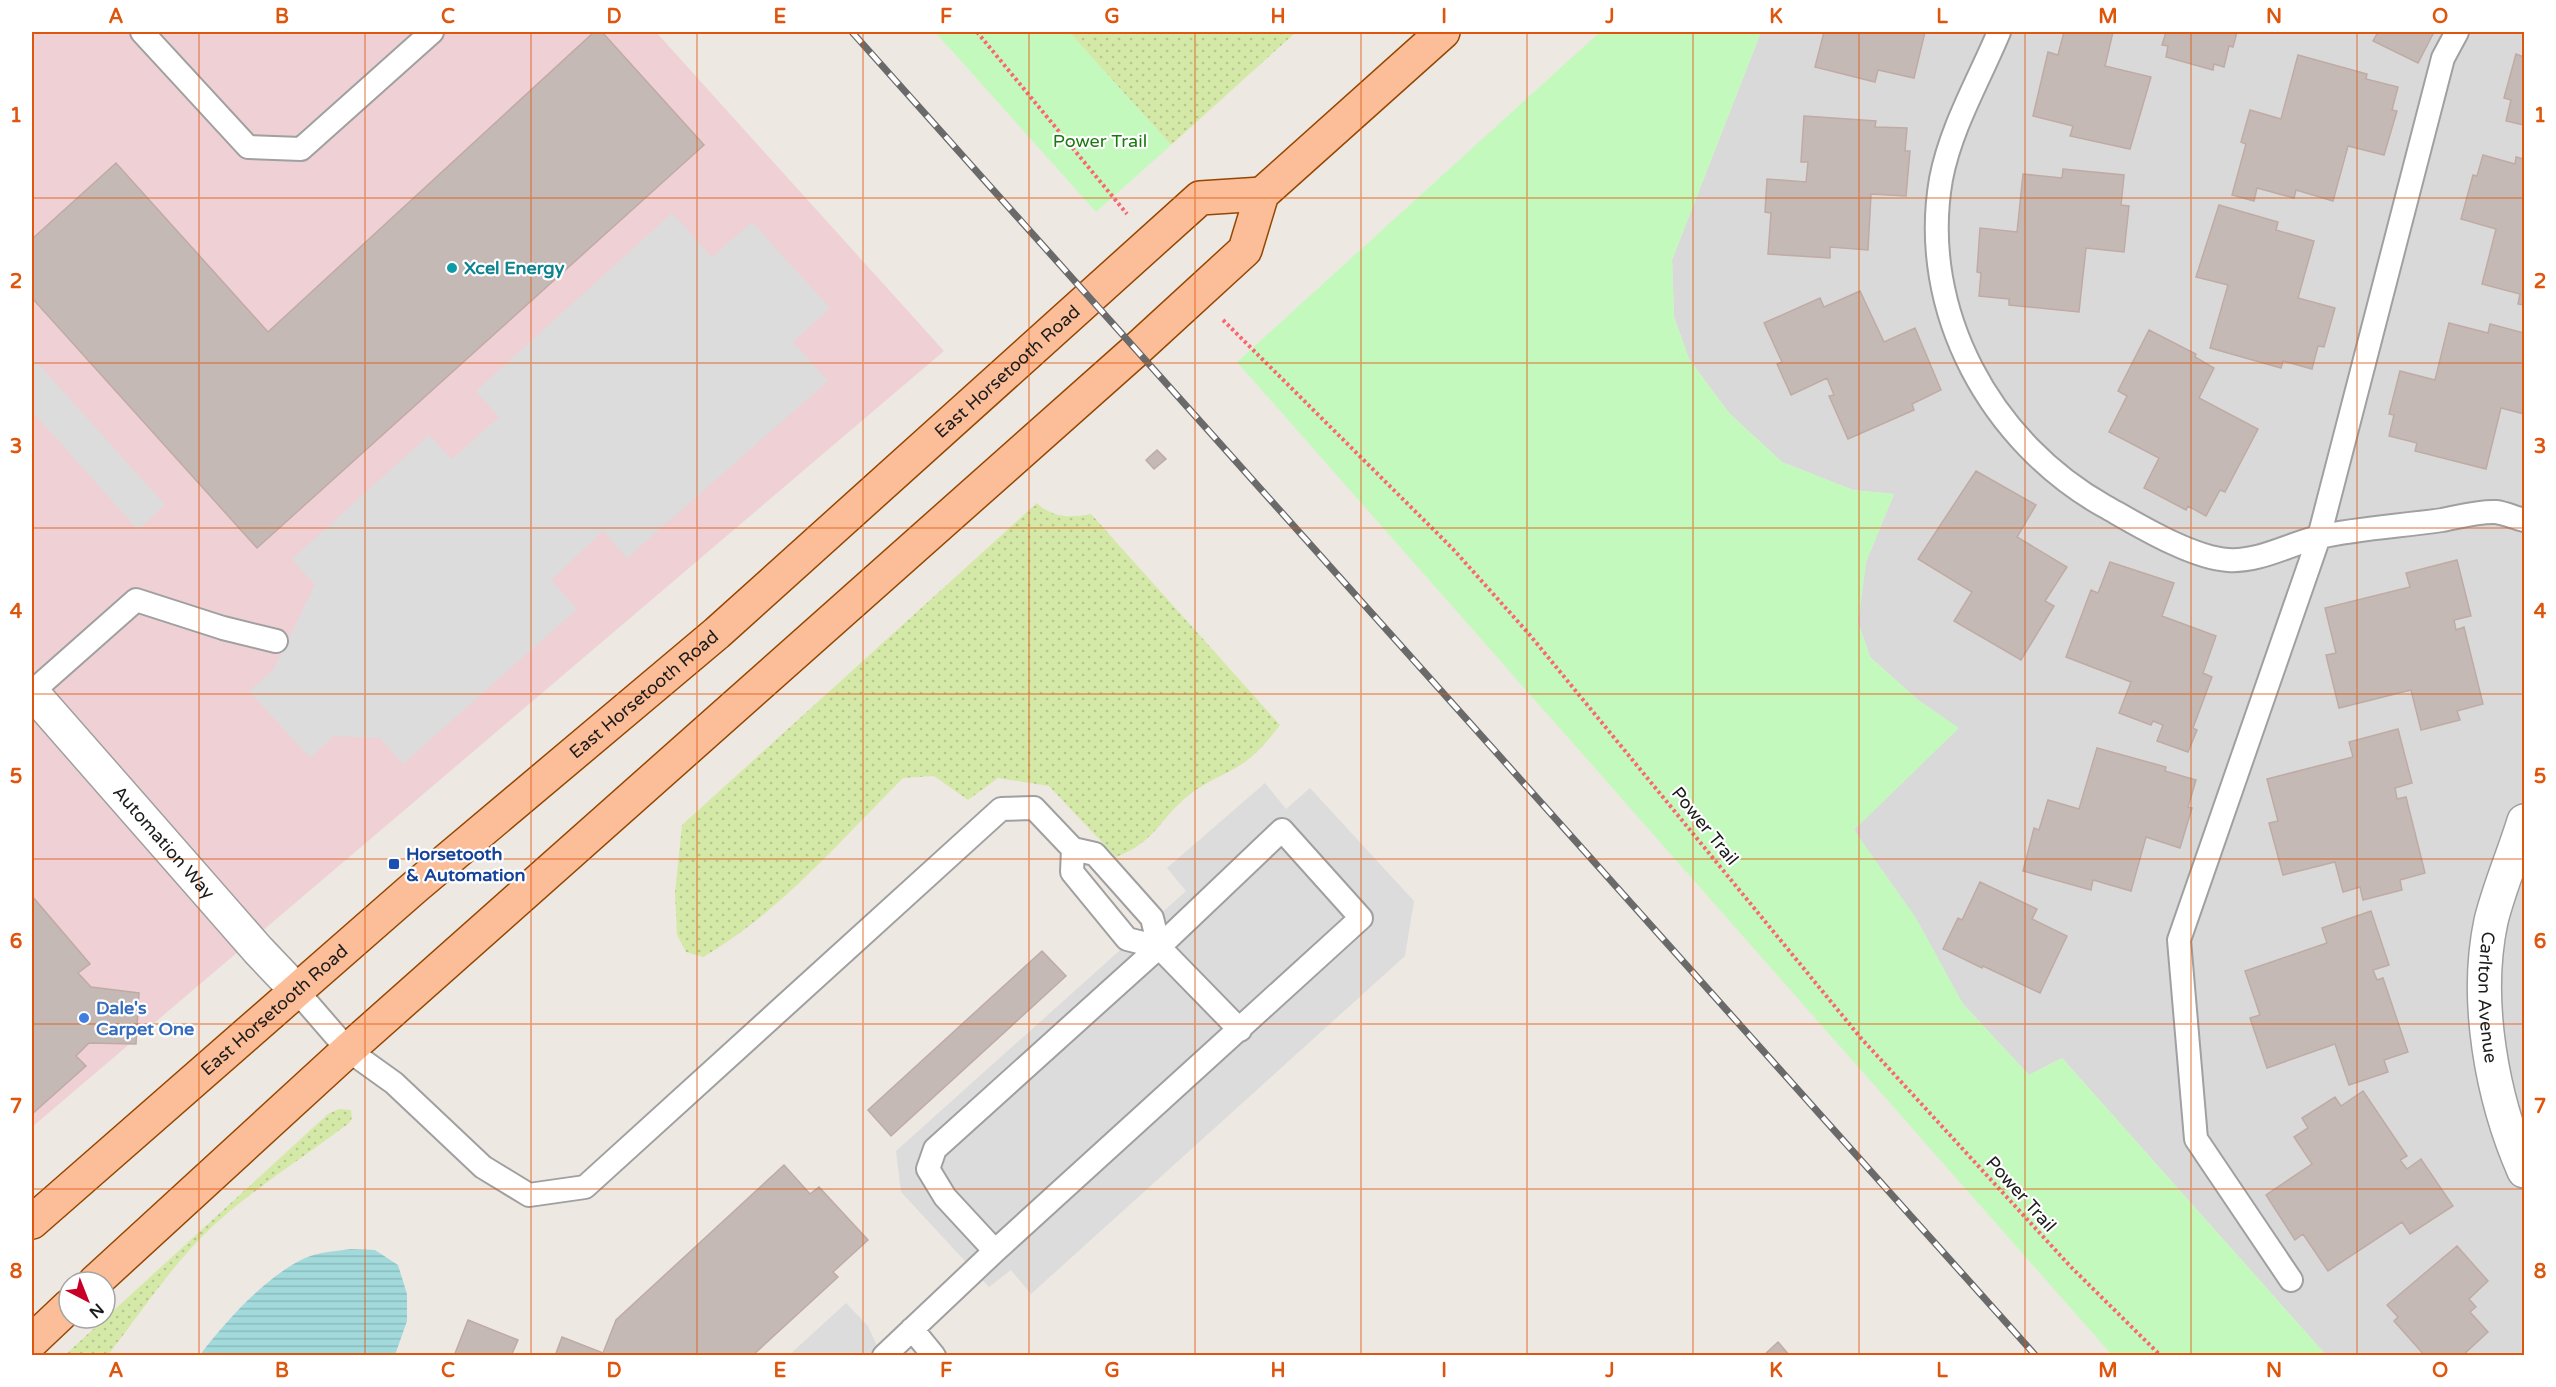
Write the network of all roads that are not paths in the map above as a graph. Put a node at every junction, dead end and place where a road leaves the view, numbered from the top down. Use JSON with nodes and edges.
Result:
{"nodes":[{"id":1,"x":142,"y":32,"type":"edge"},
{"id":2,"x":432,"y":32,"type":"edge"},
{"id":3,"x":1443,"y":32,"type":"edge"},
{"id":4,"x":1999,"y":32,"type":"edge"},
{"id":5,"x":2457,"y":32,"type":"edge"},
{"id":6,"x":1262,"y":194,"type":"junction"},
{"id":7,"x":2524,"y":520,"type":"edge"},
{"id":8,"x":2319,"y":537,"type":"junction"},
{"id":9,"x":276,"y":641,"type":"dead end"},
{"id":10,"x":32,"y":692,"type":"edge"},
{"id":11,"x":2524,"y":821,"type":"edge"},
{"id":12,"x":1073,"y":849,"type":"junction"},
{"id":13,"x":1159,"y":947,"type":"junction"},
{"id":14,"x":296,"y":990,"type":"junction"},
{"id":15,"x":1240,"y":1030,"type":"junction"},
{"id":16,"x":348,"y":1050,"type":"junction"},
{"id":17,"x":2524,"y":1171,"type":"edge"},
{"id":18,"x":32,"y":1222,"type":"edge"},
{"id":19,"x":995,"y":1251,"type":"junction"},
{"id":20,"x":109,"y":1270,"type":"edge"},
{"id":21,"x":2291,"y":1280,"type":"dead end"},
{"id":22,"x":57,"y":1317,"type":"edge"},
{"id":23,"x":912,"y":1329,"type":"junction"},
{"id":24,"x":32,"y":1341,"type":"edge"},
{"id":25,"x":884,"y":1356,"type":"edge"},
{"id":26,"x":934,"y":1356,"type":"edge"}],
"edges":[{"from":1,"to":2,"type":"lane"},
{"from":3,"to":6,"type":"main road"},
{"from":4,"to":8,"type":"lane"},
{"from":5,"to":8,"type":"lane"},
{"from":6,"to":14,"type":"main road","name":"East Horsetooth Road"},
{"from":6,"to":16,"type":"main road"},
{"from":7,"to":8,"type":"lane"},
{"from":8,"to":21,"type":"lane"},
{"from":9,"to":10,"type":"lane"},
{"from":10,"to":14,"type":"street","name":"Automation Way"},
{"from":11,"to":17,"type":"street","name":"Carlton Avenue"},
{"from":12,"to":13,"type":"lane"},
{"from":12,"to":13,"type":"lane"},
{"from":12,"to":16,"type":"lane"},
{"from":13,"to":15,"type":"lane"},
{"from":13,"to":15,"type":"lane"},
{"from":13,"to":19,"type":"lane"},
{"from":14,"to":16,"type":"lane"},
{"from":14,"to":18,"type":"main road","name":"East Horsetooth Road"},
{"from":15,"to":19,"type":"lane"},
{"from":16,"to":20,"type":"main road"},
{"from":19,"to":23,"type":"lane"},
{"from":22,"to":24,"type":"main road"},
{"from":23,"to":25,"type":"lane"},
{"from":23,"to":26,"type":"lane"}]}
